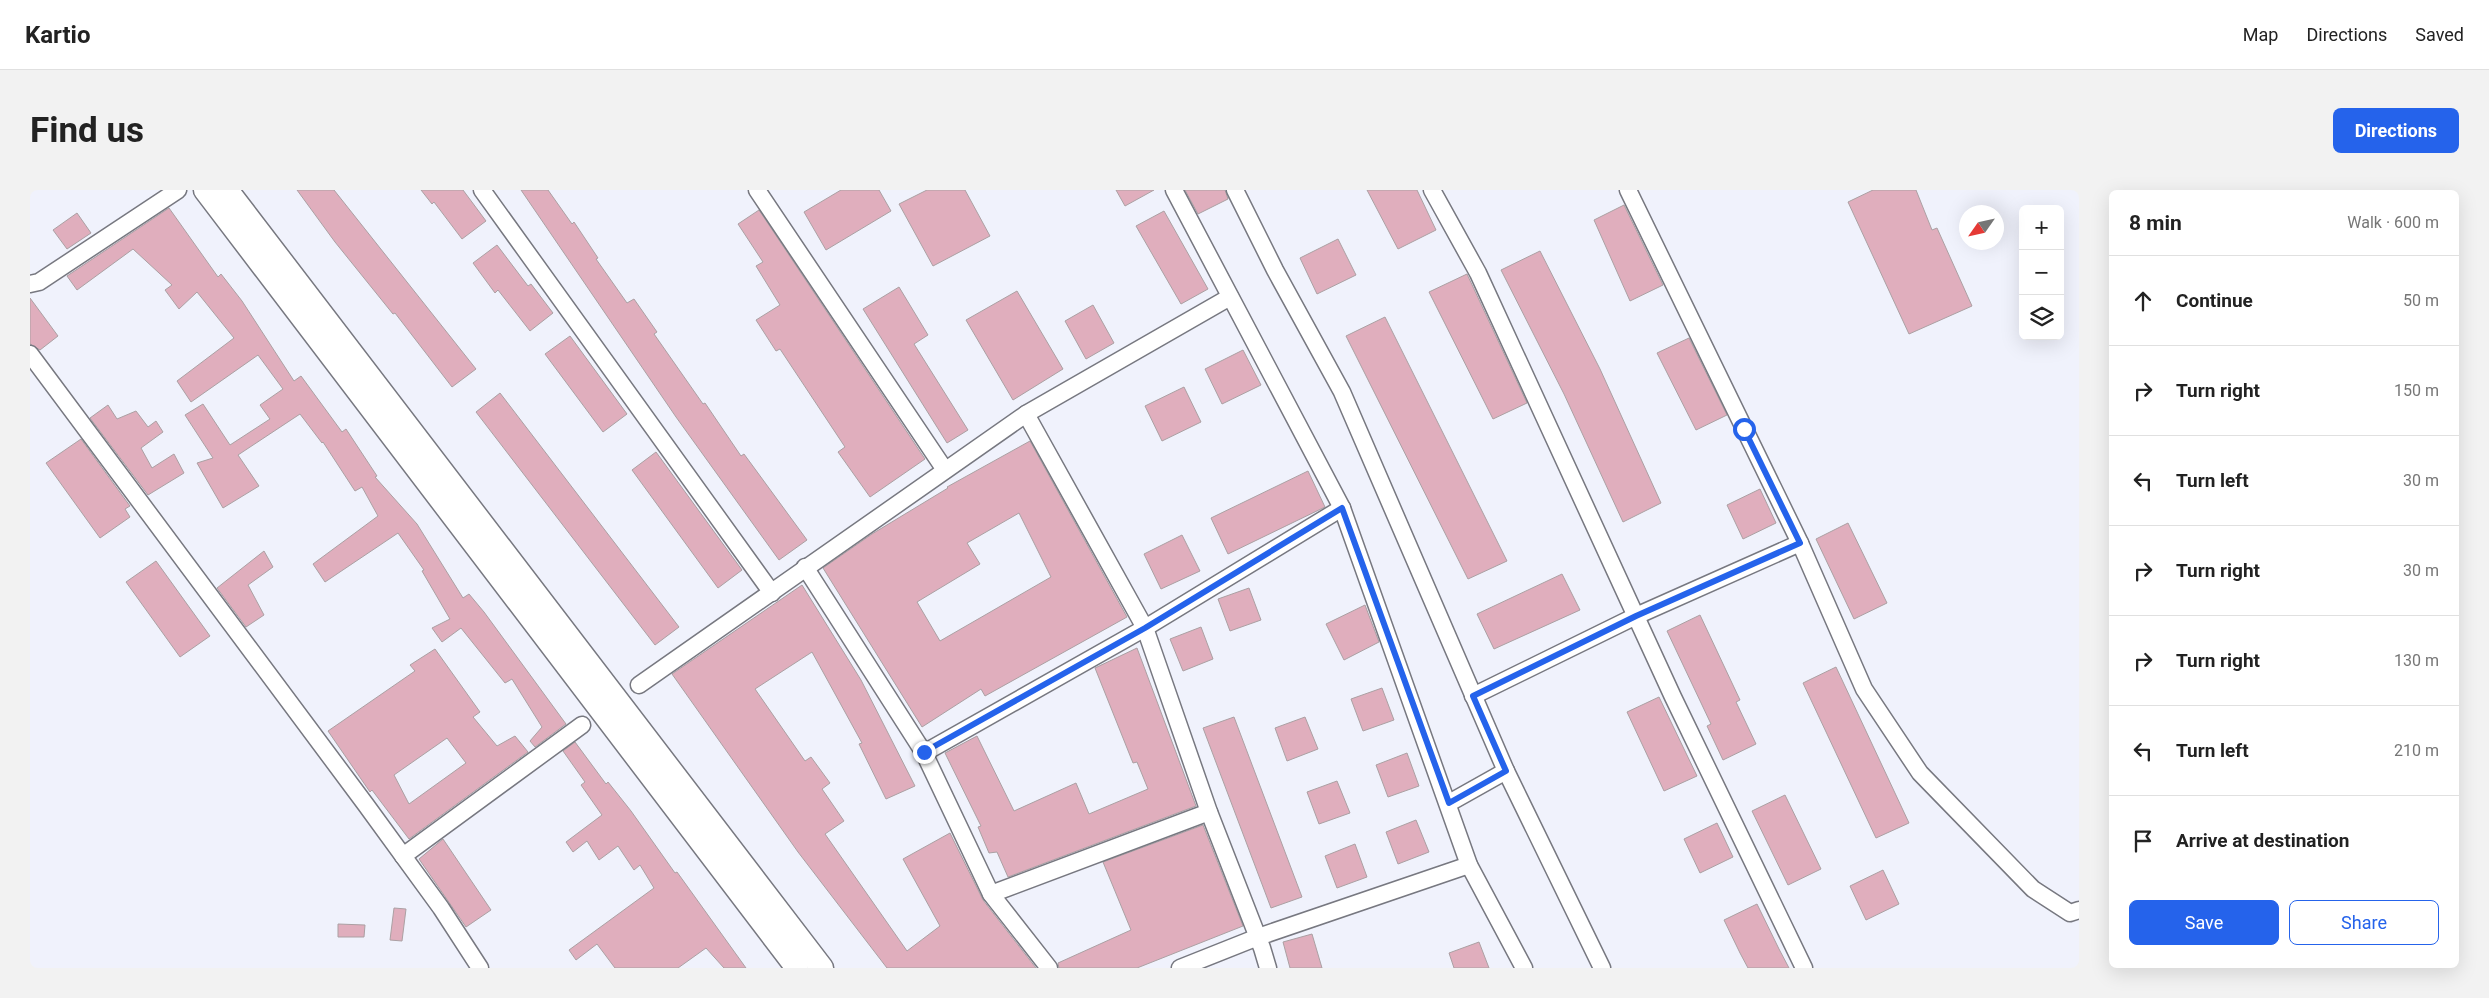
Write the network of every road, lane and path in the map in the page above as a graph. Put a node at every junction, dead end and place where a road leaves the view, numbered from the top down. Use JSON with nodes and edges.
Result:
{"nodes":[{"id":1,"x":178,"y":190,"type":"edge"},
{"id":2,"x":205,"y":190,"type":"edge"},
{"id":3,"x":227,"y":190,"type":"edge"},
{"id":4,"x":482,"y":190,"type":"edge"},
{"id":5,"x":758,"y":190,"type":"edge"},
{"id":6,"x":1174,"y":190,"type":"edge"},
{"id":7,"x":1235,"y":190,"type":"edge"},
{"id":8,"x":1432,"y":190,"type":"edge"},
{"id":9,"x":1628,"y":190,"type":"edge"},
{"id":10,"x":30,"y":284,"type":"edge"},
{"id":11,"x":1230,"y":297,"type":"junction"},
{"id":12,"x":30,"y":354,"type":"edge"},
{"id":13,"x":1026,"y":414,"type":"junction"},
{"id":14,"x":945,"y":470,"type":"junction"},
{"id":15,"x":1342,"y":508,"type":"junction"},
{"id":16,"x":1800,"y":543,"type":"junction"},
{"id":17,"x":805,"y":567,"type":"junction"},
{"id":18,"x":772,"y":593,"type":"junction"},
{"id":19,"x":1636,"y":616,"type":"junction"},
{"id":20,"x":1145,"y":628,"type":"junction"},
{"id":21,"x":639,"y":685,"type":"dead end"},
{"id":22,"x":1473,"y":696,"type":"junction"},
{"id":23,"x":582,"y":725,"type":"dead end"},
{"id":24,"x":924,"y":752,"type":"junction"},
{"id":25,"x":1506,"y":771,"type":"junction"},
{"id":26,"x":1449,"y":803,"type":"junction"},
{"id":27,"x":1209,"y":812,"type":"junction"},
{"id":28,"x":403,"y":856,"type":"junction"},
{"id":29,"x":1470,"y":865,"type":"junction"},
{"id":30,"x":991,"y":894,"type":"junction"},
{"id":31,"x":2079,"y":910,"type":"edge"},
{"id":32,"x":1258,"y":937,"type":"junction"},
{"id":33,"x":480,"y":968,"type":"edge"},
{"id":34,"x":797,"y":968,"type":"edge"},
{"id":35,"x":822,"y":968,"type":"edge"},
{"id":36,"x":1049,"y":968,"type":"edge"},
{"id":37,"x":1180,"y":968,"type":"edge"},
{"id":38,"x":1268,"y":968,"type":"edge"},
{"id":39,"x":1524,"y":968,"type":"edge"},
{"id":40,"x":1602,"y":968,"type":"edge"},
{"id":41,"x":1804,"y":968,"type":"edge"}],
"edges":[{"from":1,"to":10,"type":"street"},
{"from":2,"to":34,"type":"main road"},
{"from":3,"to":35,"type":"main road"},
{"from":4,"to":18,"type":"street"},
{"from":5,"to":14,"type":"street"},
{"from":6,"to":11,"type":"street"},
{"from":7,"to":22,"type":"street"},
{"from":8,"to":19,"type":"street"},
{"from":9,"to":16,"type":"street"},
{"from":11,"to":13,"type":"street"},
{"from":11,"to":15,"type":"street"},
{"from":12,"to":28,"type":"street"},
{"from":13,"to":14,"type":"street"},
{"from":13,"to":20,"type":"street"},
{"from":14,"to":17,"type":"street"},
{"from":15,"to":20,"type":"street"},
{"from":15,"to":26,"type":"street"},
{"from":16,"to":19,"type":"street"},
{"from":16,"to":31,"type":"street"},
{"from":17,"to":18,"type":"street"},
{"from":17,"to":24,"type":"street"},
{"from":18,"to":21,"type":"street"},
{"from":19,"to":22,"type":"street"},
{"from":19,"to":41,"type":"street"},
{"from":20,"to":24,"type":"street"},
{"from":20,"to":27,"type":"street"},
{"from":22,"to":25,"type":"street"},
{"from":23,"to":28,"type":"street"},
{"from":24,"to":30,"type":"street"},
{"from":25,"to":26,"type":"street"},
{"from":25,"to":40,"type":"street"},
{"from":26,"to":29,"type":"street"},
{"from":27,"to":30,"type":"street"},
{"from":27,"to":32,"type":"street"},
{"from":28,"to":33,"type":"street"},
{"from":29,"to":32,"type":"street"},
{"from":29,"to":39,"type":"street"},
{"from":30,"to":36,"type":"street"},
{"from":32,"to":37,"type":"street"},
{"from":32,"to":38,"type":"street"}]}
